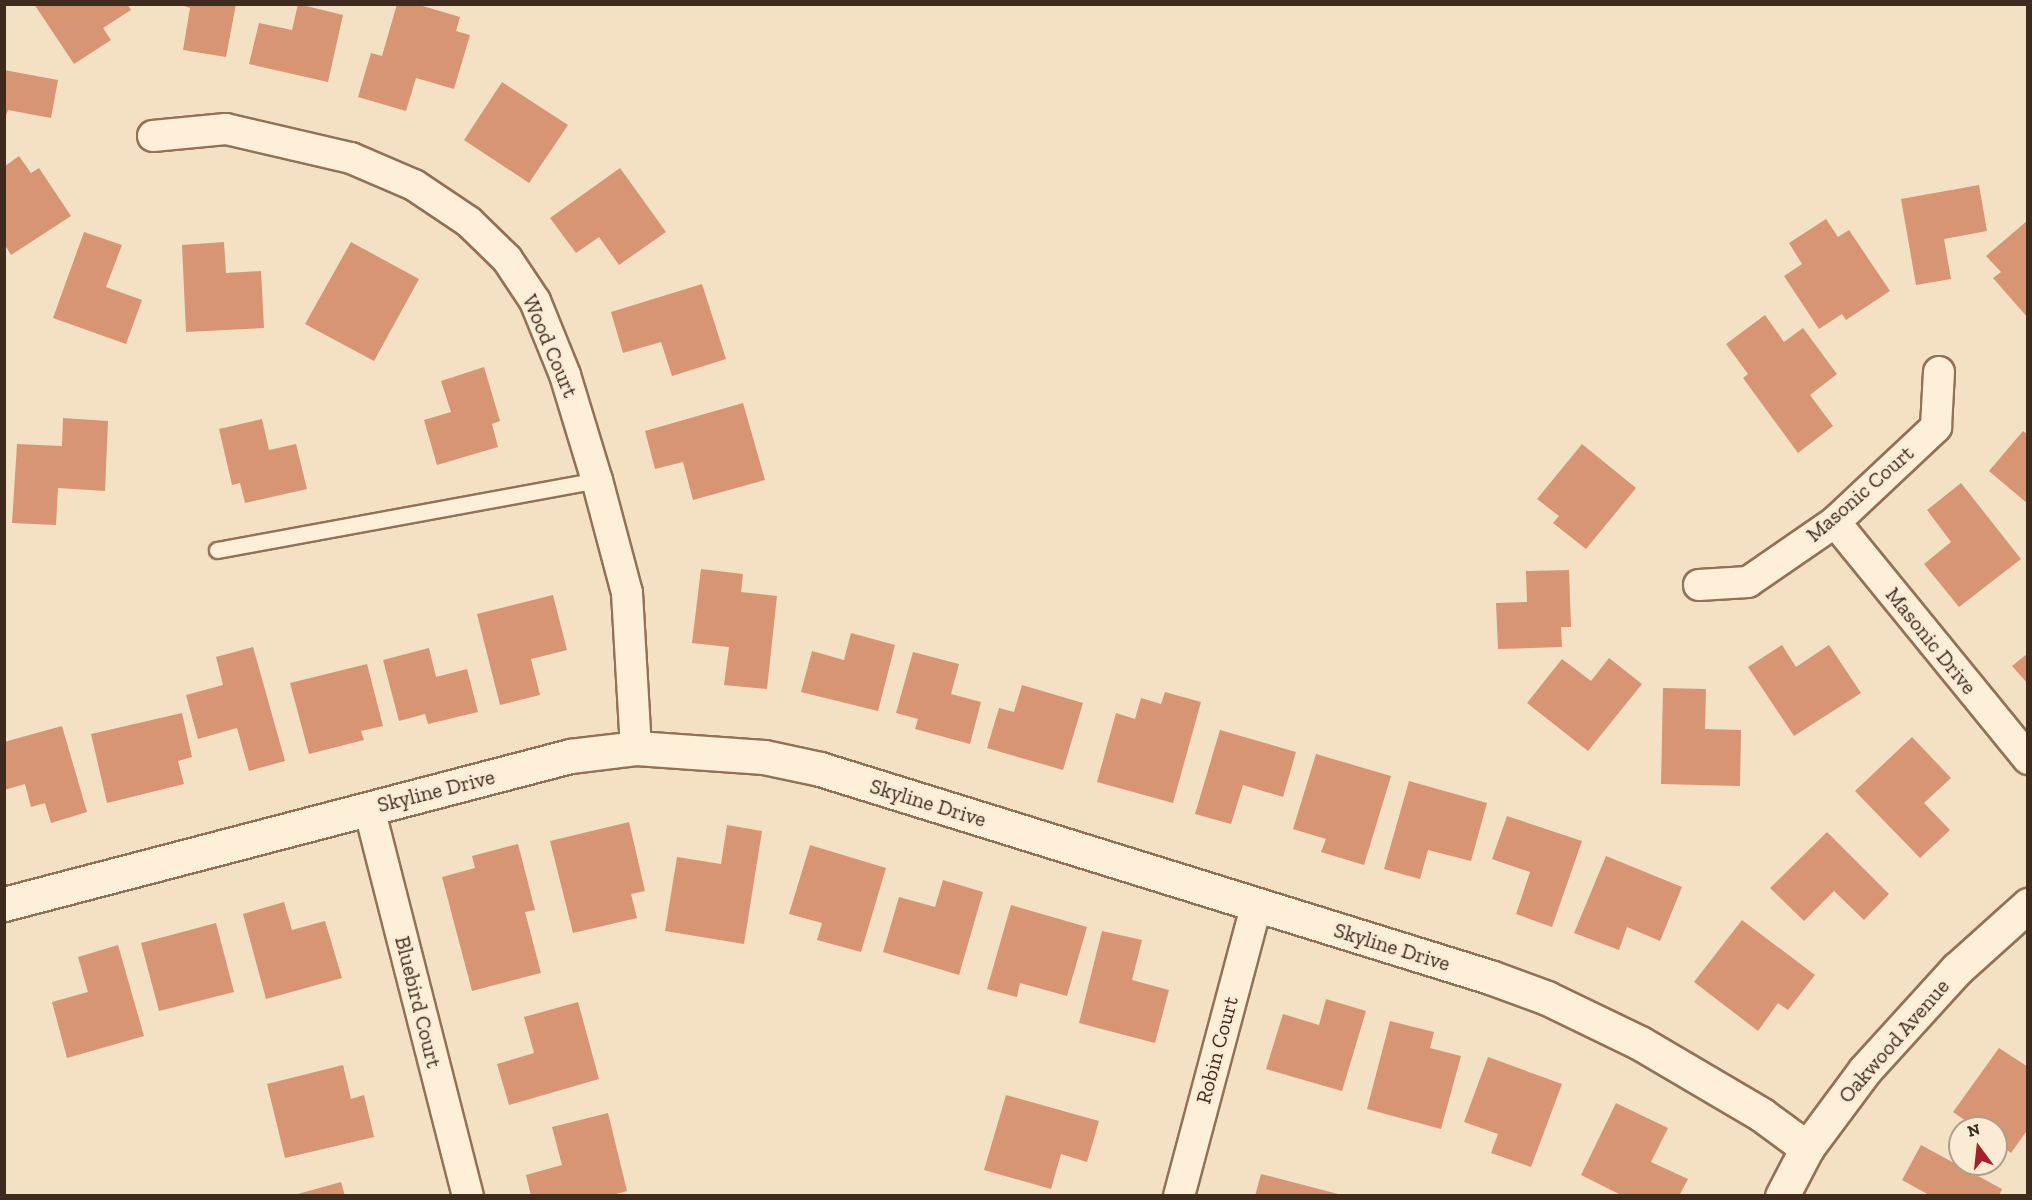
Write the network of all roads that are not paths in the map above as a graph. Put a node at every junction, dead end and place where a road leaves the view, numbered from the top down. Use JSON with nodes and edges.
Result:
{"nodes":[{"id":1,"x":153,"y":136,"type":"dead end"},
{"id":2,"x":1939,"y":372,"type":"dead end"},
{"id":3,"x":597,"y":480,"type":"junction"},
{"id":4,"x":1835,"y":522,"type":"junction"},
{"id":5,"x":217,"y":550,"type":"dead end"},
{"id":6,"x":1699,"y":585,"type":"dead end"},
{"id":7,"x":636,"y":748,"type":"junction"},
{"id":8,"x":2028,"y":759,"type":"edge"},
{"id":9,"x":369,"y":808,"type":"junction"},
{"id":10,"x":4,"y":904,"type":"edge"},
{"id":11,"x":2028,"y":905,"type":"edge"},
{"id":12,"x":1256,"y":906,"type":"junction"},
{"id":13,"x":1807,"y":1148,"type":"junction"},
{"id":14,"x":468,"y":1196,"type":"edge"},
{"id":15,"x":1179,"y":1196,"type":"edge"},
{"id":16,"x":1782,"y":1196,"type":"edge"}],
"edges":[{"from":1,"to":3,"type":"street","name":"Wood Court"},
{"from":2,"to":4,"type":"street","name":"Masonic Court"},
{"from":3,"to":5,"type":"lane"},
{"from":3,"to":7,"type":"street","name":"Wood Court"},
{"from":4,"to":6,"type":"street","name":"Masonic Court"},
{"from":4,"to":8,"type":"street","name":"Masonic Drive"},
{"from":7,"to":9,"type":"street","name":"Skyline Drive"},
{"from":7,"to":12,"type":"street","name":"Skyline Drive"},
{"from":9,"to":10,"type":"street","name":"Skyline Drive"},
{"from":9,"to":14,"type":"street","name":"Bluebird Court"},
{"from":11,"to":13,"type":"street","name":"Oakwood Avenue"},
{"from":12,"to":13,"type":"street","name":"Skyline Drive"},
{"from":12,"to":15,"type":"street","name":"Robin Court"},
{"from":13,"to":16,"type":"street","name":"Oakwood Avenue"}]}
